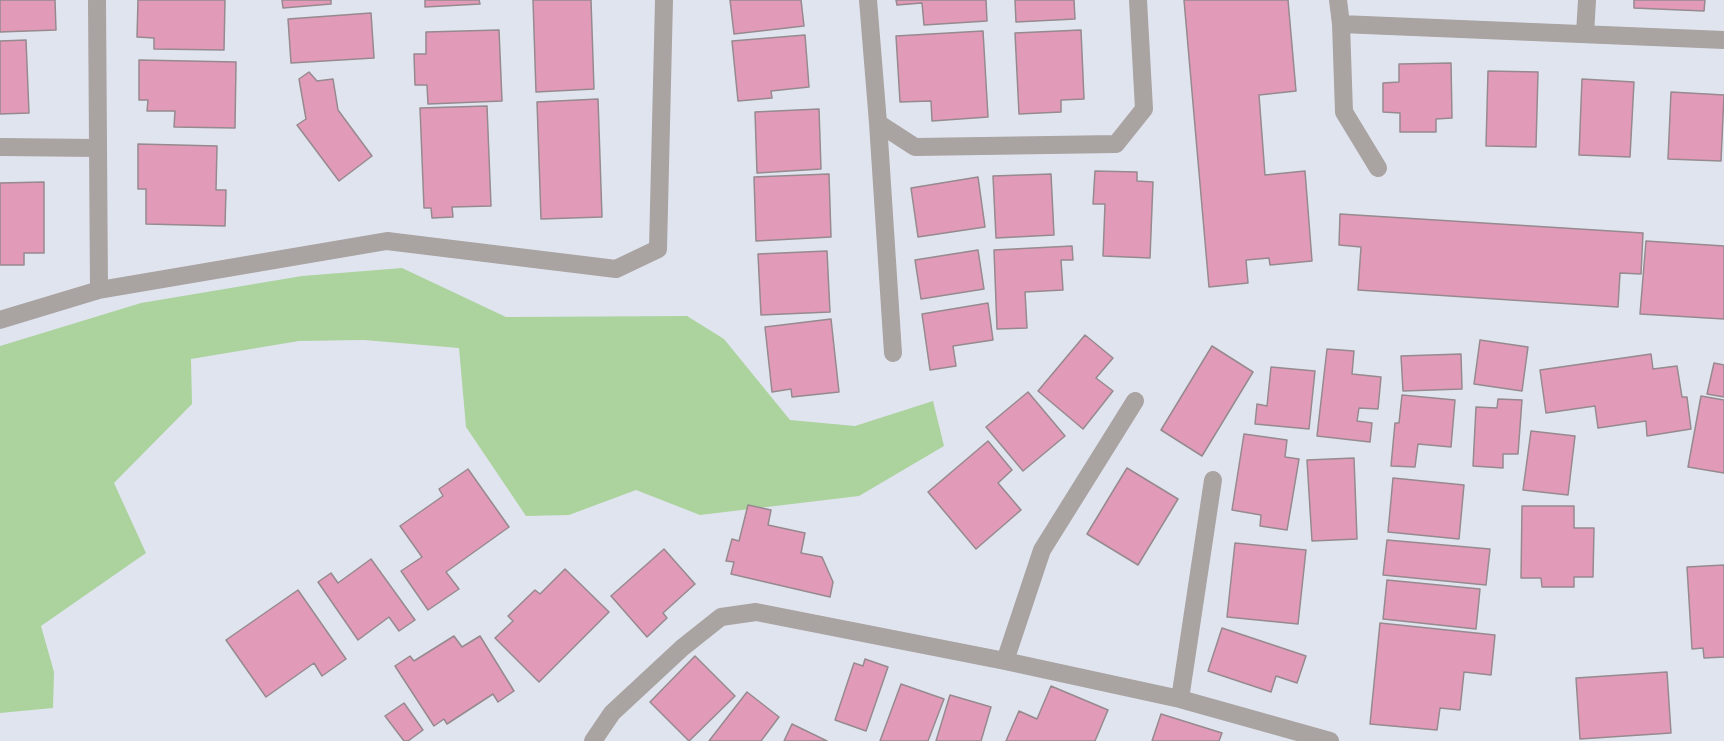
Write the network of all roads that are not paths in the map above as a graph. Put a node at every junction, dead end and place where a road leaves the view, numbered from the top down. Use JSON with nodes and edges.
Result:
{"nodes":[{"id":1,"x":97,"y":0,"type":"edge"},
{"id":2,"x":664,"y":0,"type":"edge"},
{"id":3,"x":868,"y":0,"type":"edge"},
{"id":4,"x":1138,"y":0,"type":"edge"},
{"id":5,"x":1338,"y":0,"type":"edge"},
{"id":6,"x":1587,"y":0,"type":"edge"},
{"id":7,"x":1341,"y":24,"type":"junction"},
{"id":8,"x":1585,"y":34,"type":"junction"},
{"id":9,"x":1724,"y":40,"type":"edge"},
{"id":10,"x":878,"y":123,"type":"junction"},
{"id":11,"x":0,"y":147,"type":"edge"},
{"id":12,"x":98,"y":148,"type":"junction"},
{"id":13,"x":1378,"y":168,"type":"dead end"},
{"id":14,"x":99,"y":290,"type":"junction"},
{"id":15,"x":0,"y":320,"type":"edge"},
{"id":16,"x":893,"y":353,"type":"dead end"},
{"id":17,"x":1135,"y":400,"type":"dead end"},
{"id":18,"x":1213,"y":480,"type":"dead end"},
{"id":19,"x":1005,"y":661,"type":"junction"},
{"id":20,"x":1180,"y":699,"type":"junction"},
{"id":21,"x":593,"y":741,"type":"edge"},
{"id":22,"x":1330,"y":741,"type":"edge"}],
"edges":[{"from":1,"to":12,"type":"street"},
{"from":2,"to":14,"type":"street"},
{"from":3,"to":10,"type":"street"},
{"from":4,"to":10,"type":"street"},
{"from":5,"to":7,"type":"street"},
{"from":6,"to":8,"type":"street"},
{"from":7,"to":8,"type":"street"},
{"from":7,"to":13,"type":"street"},
{"from":8,"to":9,"type":"street"},
{"from":10,"to":16,"type":"street"},
{"from":11,"to":12,"type":"street"},
{"from":12,"to":14,"type":"street"},
{"from":14,"to":15,"type":"street"},
{"from":17,"to":19,"type":"street"},
{"from":18,"to":20,"type":"street"},
{"from":19,"to":20,"type":"street"},
{"from":19,"to":21,"type":"street"},
{"from":20,"to":22,"type":"street"}]}
